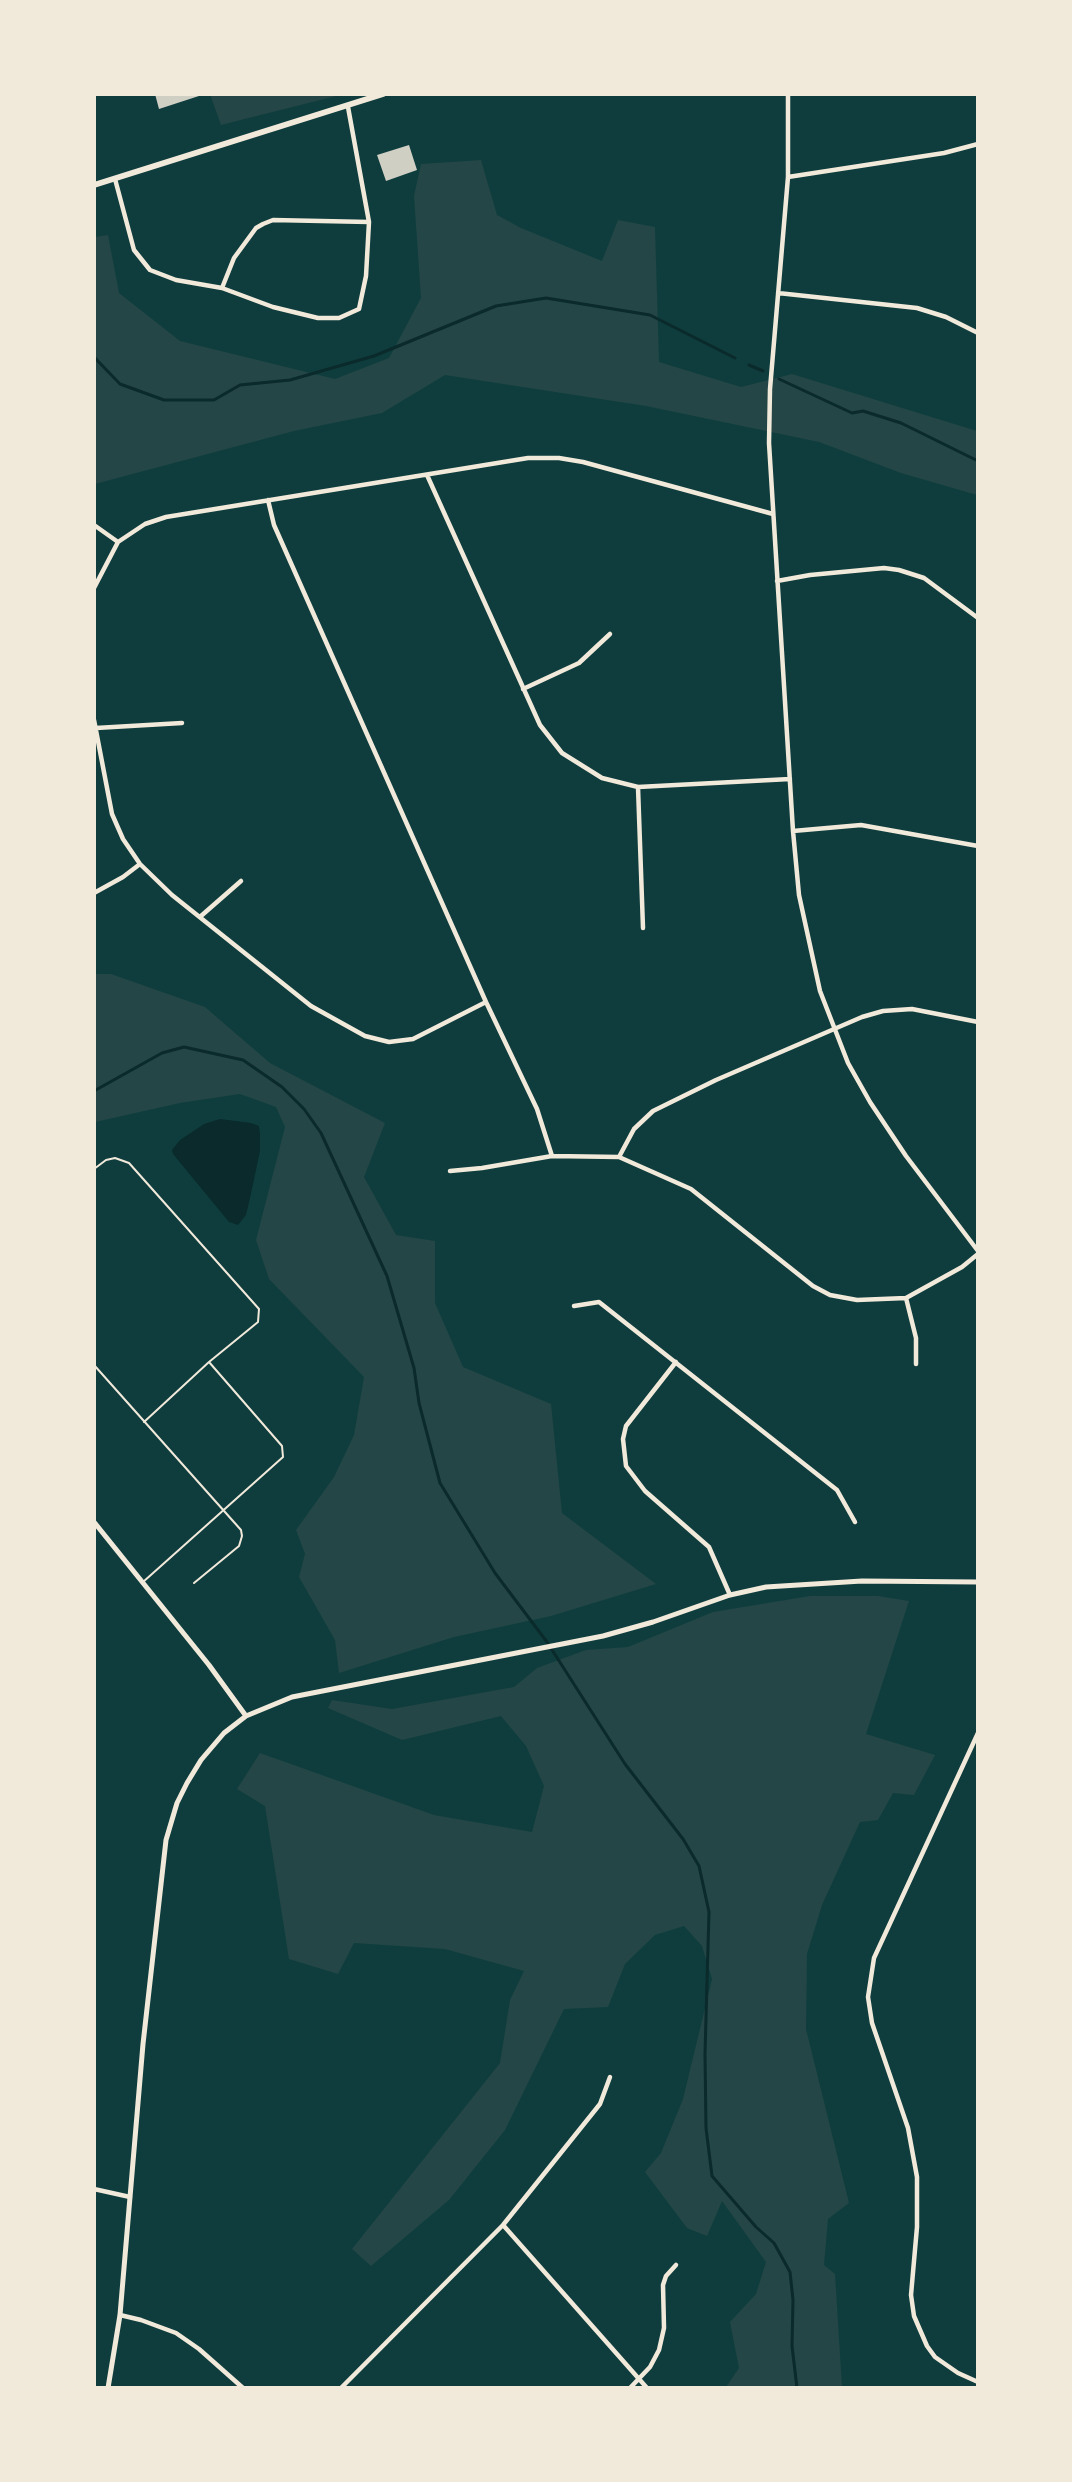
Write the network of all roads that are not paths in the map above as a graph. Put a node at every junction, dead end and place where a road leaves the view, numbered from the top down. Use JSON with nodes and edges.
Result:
{"nodes":[{"id":1,"x":383,"y":94,"type":"edge"},
{"id":2,"x":788,"y":94,"type":"edge"},
{"id":3,"x":348,"y":107,"type":"junction"},
{"id":4,"x":978,"y":144,"type":"edge"},
{"id":5,"x":788,"y":177,"type":"junction"},
{"id":6,"x":115,"y":179,"type":"junction"},
{"id":7,"x":94,"y":184,"type":"edge"},
{"id":8,"x":369,"y":222,"type":"junction"},
{"id":9,"x":222,"y":288,"type":"junction"},
{"id":10,"x":778,"y":293,"type":"junction"},
{"id":11,"x":978,"y":333,"type":"edge"},
{"id":12,"x":427,"y":475,"type":"junction"},
{"id":13,"x":268,"y":500,"type":"junction"},
{"id":14,"x":773,"y":514,"type":"junction"},
{"id":15,"x":94,"y":525,"type":"edge"},
{"id":16,"x":118,"y":542,"type":"junction"},
{"id":17,"x":777,"y":581,"type":"junction"},
{"id":18,"x":94,"y":588,"type":"edge"},
{"id":19,"x":978,"y":618,"type":"edge"},
{"id":20,"x":610,"y":634,"type":"dead end"},
{"id":21,"x":523,"y":689,"type":"junction"},
{"id":22,"x":94,"y":720,"type":"edge"},
{"id":23,"x":182,"y":723,"type":"dead end"},
{"id":24,"x":96,"y":728,"type":"junction"},
{"id":25,"x":789,"y":779,"type":"junction"},
{"id":26,"x":638,"y":787,"type":"junction"},
{"id":27,"x":793,"y":831,"type":"junction"},
{"id":28,"x":978,"y":846,"type":"edge"},
{"id":29,"x":140,"y":864,"type":"junction"},
{"id":30,"x":241,"y":881,"type":"dead end"},
{"id":31,"x":94,"y":893,"type":"edge"},
{"id":32,"x":201,"y":916,"type":"junction"},
{"id":33,"x":643,"y":928,"type":"dead end"},
{"id":34,"x":486,"y":1002,"type":"junction"},
{"id":35,"x":978,"y":1022,"type":"edge"},
{"id":36,"x":834,"y":1029,"type":"junction"},
{"id":37,"x":552,"y":1156,"type":"junction"},
{"id":38,"x":619,"y":1156,"type":"junction"},
{"id":39,"x":94,"y":1169,"type":"edge"},
{"id":40,"x":450,"y":1171,"type":"dead end"},
{"id":41,"x":978,"y":1253,"type":"edge"},
{"id":42,"x":906,"y":1298,"type":"junction"},
{"id":43,"x":574,"y":1306,"type":"dead end"},
{"id":44,"x":209,"y":1362,"type":"junction"},
{"id":45,"x":676,"y":1362,"type":"junction"},
{"id":46,"x":916,"y":1364,"type":"dead end"},
{"id":47,"x":94,"y":1365,"type":"edge"},
{"id":48,"x":144,"y":1422,"type":"junction"},
{"id":49,"x":223,"y":1512,"type":"junction"},
{"id":50,"x":94,"y":1522,"type":"edge"},
{"id":51,"x":855,"y":1522,"type":"dead end"},
{"id":52,"x":143,"y":1582,"type":"junction"},
{"id":53,"x":978,"y":1582,"type":"edge"},
{"id":54,"x":194,"y":1583,"type":"dead end"},
{"id":55,"x":730,"y":1595,"type":"junction"},
{"id":56,"x":246,"y":1716,"type":"junction"},
{"id":57,"x":978,"y":1733,"type":"edge"},
{"id":58,"x":610,"y":2077,"type":"dead end"},
{"id":59,"x":94,"y":2190,"type":"edge"},
{"id":60,"x":130,"y":2196,"type":"junction"},
{"id":61,"x":503,"y":2225,"type":"junction"},
{"id":62,"x":676,"y":2265,"type":"dead end"},
{"id":63,"x":120,"y":2315,"type":"junction"},
{"id":64,"x":640,"y":2379,"type":"junction"},
{"id":65,"x":237,"y":2382,"type":"junction"},
{"id":66,"x":978,"y":2382,"type":"edge"},
{"id":67,"x":108,"y":2388,"type":"edge"},
{"id":68,"x":232,"y":2388,"type":"edge"},
{"id":69,"x":243,"y":2388,"type":"edge"},
{"id":70,"x":341,"y":2388,"type":"edge"},
{"id":71,"x":630,"y":2388,"type":"edge"},
{"id":72,"x":647,"y":2388,"type":"edge"}],
"edges":[{"from":1,"to":3,"type":"main road"},
{"from":2,"to":5,"type":"street"},
{"from":3,"to":6,"type":"main road"},
{"from":3,"to":8,"type":"street"},
{"from":4,"to":5,"type":"street"},
{"from":5,"to":10,"type":"street"},
{"from":6,"to":7,"type":"main road"},
{"from":6,"to":9,"type":"street"},
{"from":8,"to":9,"type":"street"},
{"from":8,"to":9,"type":"street"},
{"from":10,"to":11,"type":"street"},
{"from":10,"to":14,"type":"street"},
{"from":12,"to":13,"type":"street"},
{"from":12,"to":14,"type":"street"},
{"from":12,"to":21,"type":"street"},
{"from":13,"to":16,"type":"street"},
{"from":13,"to":34,"type":"street"},
{"from":14,"to":17,"type":"street"},
{"from":15,"to":16,"type":"street"},
{"from":16,"to":18,"type":"street"},
{"from":17,"to":19,"type":"street"},
{"from":17,"to":25,"type":"street"},
{"from":20,"to":21,"type":"street"},
{"from":21,"to":26,"type":"street"},
{"from":22,"to":24,"type":"street"},
{"from":23,"to":24,"type":"street"},
{"from":24,"to":29,"type":"street"},
{"from":25,"to":26,"type":"street"},
{"from":25,"to":27,"type":"street"},
{"from":26,"to":33,"type":"street"},
{"from":27,"to":28,"type":"street"},
{"from":27,"to":36,"type":"street"},
{"from":29,"to":31,"type":"street"},
{"from":29,"to":32,"type":"street"},
{"from":30,"to":32,"type":"street"},
{"from":32,"to":34,"type":"street"},
{"from":34,"to":37,"type":"street"},
{"from":35,"to":36,"type":"street"},
{"from":36,"to":38,"type":"street"},
{"from":36,"to":41,"type":"street"},
{"from":37,"to":38,"type":"street"},
{"from":37,"to":40,"type":"street"},
{"from":38,"to":42,"type":"street"},
{"from":39,"to":44,"type":"lane"},
{"from":41,"to":42,"type":"street"},
{"from":42,"to":46,"type":"street"},
{"from":43,"to":45,"type":"street"},
{"from":44,"to":48,"type":"lane"},
{"from":44,"to":49,"type":"lane"},
{"from":45,"to":51,"type":"street"},
{"from":45,"to":55,"type":"street"},
{"from":47,"to":48,"type":"lane"},
{"from":48,"to":49,"type":"lane"},
{"from":49,"to":52,"type":"lane"},
{"from":49,"to":54,"type":"lane"},
{"from":50,"to":52,"type":"street"},
{"from":52,"to":56,"type":"street"},
{"from":53,"to":55,"type":"street"},
{"from":55,"to":56,"type":"street"},
{"from":56,"to":60,"type":"street"},
{"from":57,"to":66,"type":"street"},
{"from":58,"to":61,"type":"street"},
{"from":59,"to":60,"type":"street"},
{"from":60,"to":63,"type":"street"},
{"from":61,"to":64,"type":"street"},
{"from":61,"to":70,"type":"street"},
{"from":62,"to":64,"type":"street"},
{"from":63,"to":65,"type":"street"},
{"from":63,"to":67,"type":"street"},
{"from":64,"to":71,"type":"street"},
{"from":64,"to":72,"type":"street"},
{"from":65,"to":68,"type":"street"},
{"from":65,"to":69,"type":"street"}]}
